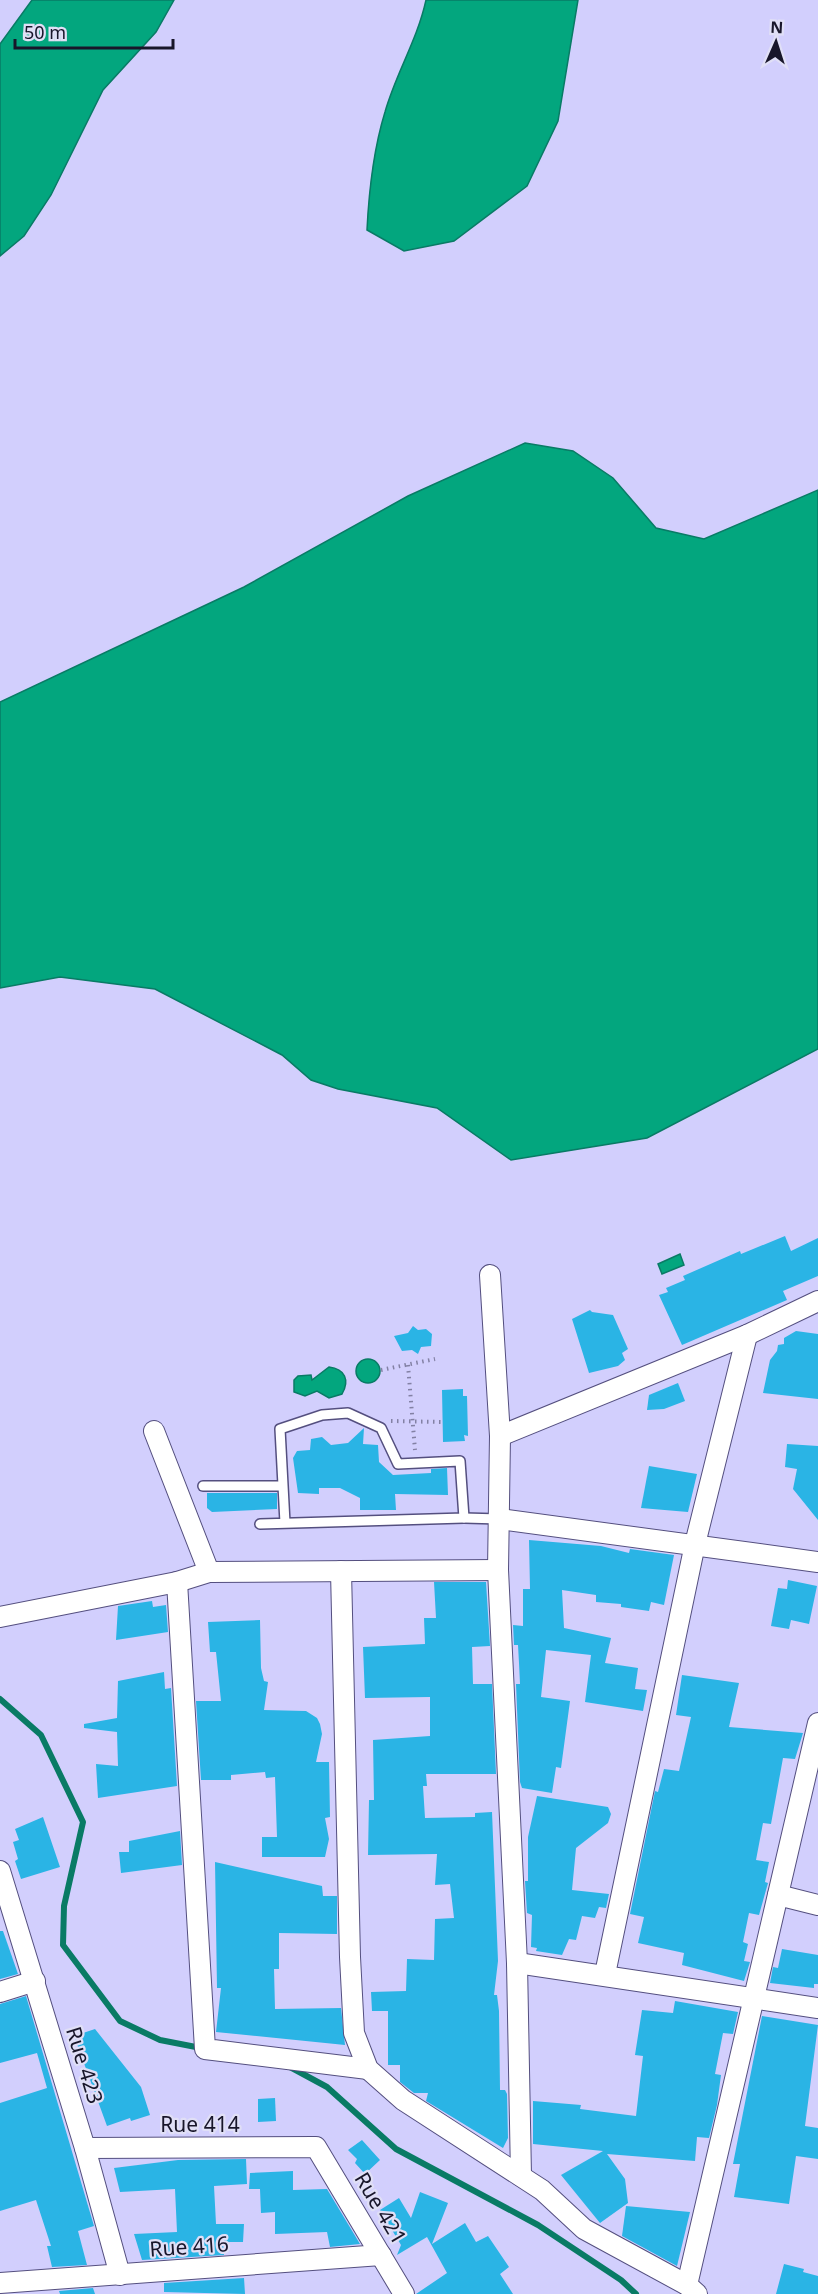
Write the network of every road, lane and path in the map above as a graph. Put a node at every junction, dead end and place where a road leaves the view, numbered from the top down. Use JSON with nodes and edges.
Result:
{"nodes":[{"id":1,"x":490,"y":1275,"type":"dead end"},
{"id":2,"x":818,"y":1301,"type":"edge"},
{"id":3,"x":747,"y":1335,"type":"junction"},
{"id":4,"x":435,"y":1359,"type":"dead end"},
{"id":5,"x":408,"y":1365,"type":"junction"},
{"id":6,"x":381,"y":1370,"type":"dead end"},
{"id":7,"x":413,"y":1420,"type":"junction"},
{"id":8,"x":441,"y":1422,"type":"dead end"},
{"id":9,"x":381,"y":1428,"type":"junction"},
{"id":10,"x":154,"y":1431,"type":"dead end"},
{"id":11,"x":500,"y":1436,"type":"junction"},
{"id":12,"x":417,"y":1463,"type":"junction"},
{"id":13,"x":203,"y":1486,"type":"dead end"},
{"id":14,"x":282,"y":1486,"type":"junction"},
{"id":15,"x":464,"y":1518,"type":"junction"},
{"id":16,"x":500,"y":1519,"type":"junction"},
{"id":17,"x":285,"y":1523,"type":"junction"},
{"id":18,"x":260,"y":1524,"type":"dead end"},
{"id":19,"x":696,"y":1544,"type":"junction"},
{"id":20,"x":818,"y":1562,"type":"edge"},
{"id":21,"x":498,"y":1570,"type":"junction"},
{"id":22,"x":341,"y":1571,"type":"junction"},
{"id":23,"x":209,"y":1572,"type":"junction"},
{"id":24,"x":177,"y":1582,"type":"junction"},
{"id":25,"x":0,"y":1617,"type":"edge"},
{"id":26,"x":818,"y":1723,"type":"edge"},
{"id":27,"x":0,"y":1871,"type":"edge"},
{"id":28,"x":778,"y":1895,"type":"junction"},
{"id":29,"x":818,"y":1905,"type":"edge"},
{"id":30,"x":517,"y":1964,"type":"junction"},
{"id":31,"x":605,"y":1974,"type":"junction"},
{"id":32,"x":35,"y":1981,"type":"junction"},
{"id":33,"x":0,"y":1992,"type":"edge"},
{"id":34,"x":754,"y":1998,"type":"junction"},
{"id":35,"x":818,"y":2008,"type":"edge"},
{"id":36,"x":368,"y":2069,"type":"junction"},
{"id":37,"x":316,"y":2147,"type":"joint"},
{"id":38,"x":85,"y":2148,"type":"junction"},
{"id":39,"x":521,"y":2176,"type":"junction"},
{"id":40,"x":381,"y":2255,"type":"junction"},
{"id":41,"x":120,"y":2275,"type":"junction"},
{"id":42,"x":0,"y":2283,"type":"edge"},
{"id":43,"x":692,"y":2290,"type":"edge"},
{"id":44,"x":405,"y":2294,"type":"edge"}],
"edges":[{"from":1,"to":11,"type":"street"},
{"from":2,"to":3,"type":"street"},
{"from":3,"to":11,"type":"street"},
{"from":3,"to":19,"type":"street"},
{"from":4,"to":5,"type":"path"},
{"from":5,"to":6,"type":"path"},
{"from":5,"to":7,"type":"path"},
{"from":7,"to":8,"type":"path"},
{"from":7,"to":9,"type":"path"},
{"from":7,"to":12,"type":"path"},
{"from":9,"to":12,"type":"lane"},
{"from":9,"to":14,"type":"lane"},
{"from":10,"to":23,"type":"street"},
{"from":11,"to":16,"type":"street"},
{"from":12,"to":15,"type":"lane"},
{"from":13,"to":14,"type":"lane"},
{"from":14,"to":17,"type":"lane"},
{"from":15,"to":16,"type":"lane"},
{"from":15,"to":17,"type":"lane"},
{"from":16,"to":19,"type":"street"},
{"from":16,"to":21,"type":"street"},
{"from":17,"to":18,"type":"lane"},
{"from":19,"to":20,"type":"street"},
{"from":19,"to":31,"type":"street"},
{"from":21,"to":22,"type":"street"},
{"from":21,"to":30,"type":"street"},
{"from":22,"to":23,"type":"street"},
{"from":22,"to":36,"type":"street"},
{"from":23,"to":24,"type":"street"},
{"from":24,"to":25,"type":"street"},
{"from":24,"to":36,"type":"street"},
{"from":26,"to":28,"type":"street"},
{"from":27,"to":32,"type":"street","name":"Rue 423"},
{"from":28,"to":29,"type":"street"},
{"from":28,"to":34,"type":"street"},
{"from":30,"to":31,"type":"street"},
{"from":30,"to":39,"type":"street"},
{"from":31,"to":34,"type":"street"},
{"from":32,"to":33,"type":"street"},
{"from":32,"to":38,"type":"street","name":"Rue 423"},
{"from":34,"to":35,"type":"street"},
{"from":34,"to":43,"type":"street"},
{"from":36,"to":39,"type":"street"},
{"from":37,"to":38,"type":"street","name":"Rue 414"},
{"from":37,"to":40,"type":"street","name":"Rue 421"},
{"from":38,"to":41,"type":"street","name":"Rue 423"},
{"from":39,"to":43,"type":"street"},
{"from":40,"to":41,"type":"street","name":"Rue 416"},
{"from":40,"to":44,"type":"street","name":"Rue 421"},
{"from":41,"to":42,"type":"street","name":"Rue 416"}]}
